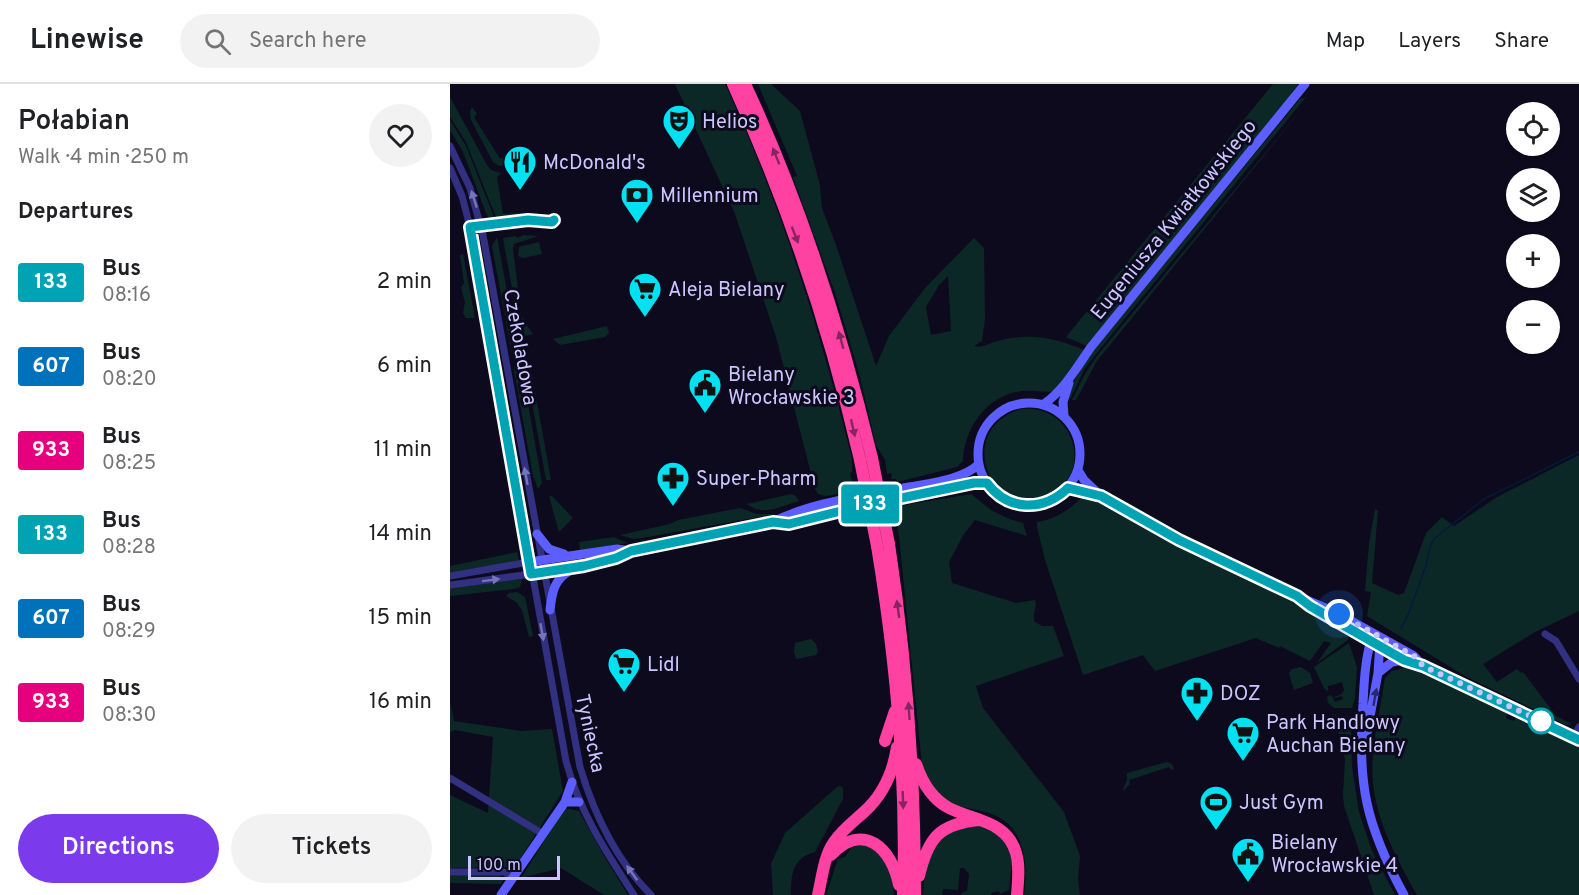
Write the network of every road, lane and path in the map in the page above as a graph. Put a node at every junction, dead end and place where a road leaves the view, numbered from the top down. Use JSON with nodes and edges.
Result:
{"nodes":[{"id":1,"x":733,"y":84,"type":"edge"},
{"id":2,"x":745,"y":84,"type":"edge"},
{"id":3,"x":1305,"y":84,"type":"edge"},
{"id":4,"x":450,"y":146,"type":"edge"},
{"id":5,"x":450,"y":168,"type":"edge"},
{"id":6,"x":1070,"y":378,"type":"junction"},
{"id":7,"x":1044,"y":404,"type":"junction"},
{"id":8,"x":1064,"y":416,"type":"junction"},
{"id":9,"x":866,"y":459,"type":"junction"},
{"id":10,"x":978,"y":464,"type":"junction"},
{"id":11,"x":1078,"y":470,"type":"junction"},
{"id":12,"x":987,"y":483,"type":"junction"},
{"id":13,"x":1068,"y":488,"type":"junction"},
{"id":14,"x":1101,"y":496,"type":"junction"},
{"id":15,"x":773,"y":522,"type":"junction"},
{"id":16,"x":537,"y":534,"type":"junction"},
{"id":17,"x":883,"y":545,"type":"junction"},
{"id":18,"x":631,"y":551,"type":"junction"},
{"id":19,"x":573,"y":555,"type":"junction"},
{"id":20,"x":541,"y":560,"type":"junction"},
{"id":21,"x":529,"y":562,"type":"junction"},
{"id":22,"x":575,"y":568,"type":"junction"},
{"id":23,"x":543,"y":572,"type":"junction"},
{"id":24,"x":531,"y":574,"type":"junction"},
{"id":25,"x":450,"y":576,"type":"edge"},
{"id":26,"x":450,"y":585,"type":"edge"},
{"id":27,"x":550,"y":610,"type":"junction"},
{"id":28,"x":1545,"y":634,"type":"dead end"},
{"id":29,"x":1375,"y":638,"type":"junction"},
{"id":30,"x":1381,"y":646,"type":"junction"},
{"id":31,"x":1404,"y":660,"type":"junction"},
{"id":32,"x":1423,"y":666,"type":"junction"},
{"id":33,"x":1378,"y":673,"type":"junction"},
{"id":34,"x":1579,"y":679,"type":"edge"},
{"id":35,"x":897,"y":704,"type":"junction"},
{"id":36,"x":899,"y":720,"type":"junction"},
{"id":37,"x":1579,"y":727,"type":"edge"},
{"id":38,"x":1576,"y":738,"type":"edge"},
{"id":39,"x":885,"y":741,"type":"dead end"},
{"id":40,"x":912,"y":755,"type":"junction"},
{"id":41,"x":1361,"y":761,"type":"junction"},
{"id":42,"x":450,"y":778,"type":"edge"},
{"id":43,"x":572,"y":782,"type":"junction"},
{"id":44,"x":565,"y":802,"type":"junction"},
{"id":45,"x":579,"y":802,"type":"junction"},
{"id":46,"x":981,"y":820,"type":"junction"},
{"id":47,"x":543,"y":834,"type":"junction"},
{"id":48,"x":825,"y":867,"type":"junction"},
{"id":49,"x":450,"y":872,"type":"edge"},
{"id":50,"x":513,"y":877,"type":"junction"},
{"id":51,"x":501,"y":895,"type":"edge"},
{"id":52,"x":634,"y":895,"type":"edge"},
{"id":53,"x":651,"y":895,"type":"edge"},
{"id":54,"x":818,"y":895,"type":"edge"},
{"id":55,"x":902,"y":895,"type":"edge"},
{"id":56,"x":915,"y":895,"type":"edge"},
{"id":57,"x":1017,"y":895,"type":"edge"},
{"id":58,"x":1404,"y":895,"type":"edge"}],
"edges":[{"from":1,"to":9,"type":"highway","one_way":true},
{"from":9,"to":2,"type":"highway","one_way":true},
{"from":3,"to":6,"type":"main road","name":"Eugeniusza Kwiatkowskiego"},
{"from":16,"to":4,"type":"street","name":"Czekoladowa","one_way":true},
{"from":5,"to":21,"type":"street","name":"Czekoladowa"},
{"from":6,"to":7,"type":"main road","name":"Eugeniusza Kwiatkowskiego"},
{"from":6,"to":8,"type":"main road","name":"Eugeniusza Kwiatkowskiego"},
{"from":7,"to":8,"type":"main road"},
{"from":7,"to":10,"type":"main road"},
{"from":8,"to":11,"type":"main road"},
{"from":9,"to":17,"type":"highway","bridge":true},
{"from":10,"to":12,"type":"main road"},
{"from":10,"to":15,"type":"main road"},
{"from":11,"to":13,"type":"main road"},
{"from":11,"to":14,"type":"main road"},
{"from":12,"to":13,"type":"main road"},
{"from":12,"to":15,"type":"main road"},
{"from":13,"to":14,"type":"main road"},
{"from":14,"to":29,"type":"main road"},
{"from":15,"to":18,"type":"main road"},
{"from":16,"to":19,"type":"main road"},
{"from":16,"to":20,"type":"street","name":"Czekoladowa"},
{"from":17,"to":35,"type":"highway"},
{"from":40,"to":17,"type":"highway","one_way":true},
{"from":18,"to":19,"type":"main road"},
{"from":18,"to":22,"type":"main road"},
{"from":19,"to":20,"type":"main road"},
{"from":20,"to":21,"type":"main road"},
{"from":20,"to":23,"type":"street","name":"Tyniecka"},
{"from":21,"to":24,"type":"street","name":"Czekoladowa"},
{"from":21,"to":25,"type":"street"},
{"from":22,"to":23,"type":"main road"},
{"from":22,"to":27,"type":"main road"},
{"from":23,"to":24,"type":"main road"},
{"from":23,"to":27,"type":"street","name":"Tyniecka"},
{"from":26,"to":24,"type":"street","one_way":true},
{"from":24,"to":43,"type":"street","name":"Tyniecka","one_way":true},
{"from":53,"to":27,"type":"street","name":"Tyniecka","one_way":true},
{"from":28,"to":34,"type":"street"},
{"from":29,"to":30,"type":"main road"},
{"from":29,"to":32,"type":"main road"},
{"from":29,"to":41,"type":"main road"},
{"from":30,"to":31,"type":"main road"},
{"from":30,"to":33,"type":"main road"},
{"from":31,"to":32,"type":"main road"},
{"from":31,"to":33,"type":"main road"},
{"from":32,"to":38,"type":"main road"},
{"from":41,"to":33,"type":"main road","one_way":true},
{"from":35,"to":36,"type":"highway"},
{"from":35,"to":39,"type":"highway"},
{"from":36,"to":48,"type":"highway"},
{"from":36,"to":55,"type":"highway","one_way":true},
{"from":37,"to":38,"type":"street"},
{"from":40,"to":46,"type":"highway"},
{"from":40,"to":56,"type":"highway"},
{"from":41,"to":58,"type":"main road"},
{"from":42,"to":47,"type":"street"},
{"from":43,"to":44,"type":"main road"},
{"from":43,"to":45,"type":"street","name":"Tyniecka"},
{"from":44,"to":45,"type":"main road"},
{"from":44,"to":47,"type":"main road"},
{"from":45,"to":52,"type":"street","name":"Tyniecka"},
{"from":46,"to":56,"type":"highway"},
{"from":46,"to":57,"type":"highway"},
{"from":47,"to":50,"type":"main road"},
{"from":48,"to":54,"type":"highway"},
{"from":48,"to":55,"type":"highway"},
{"from":49,"to":50,"type":"street"},
{"from":50,"to":51,"type":"main road"}]}
